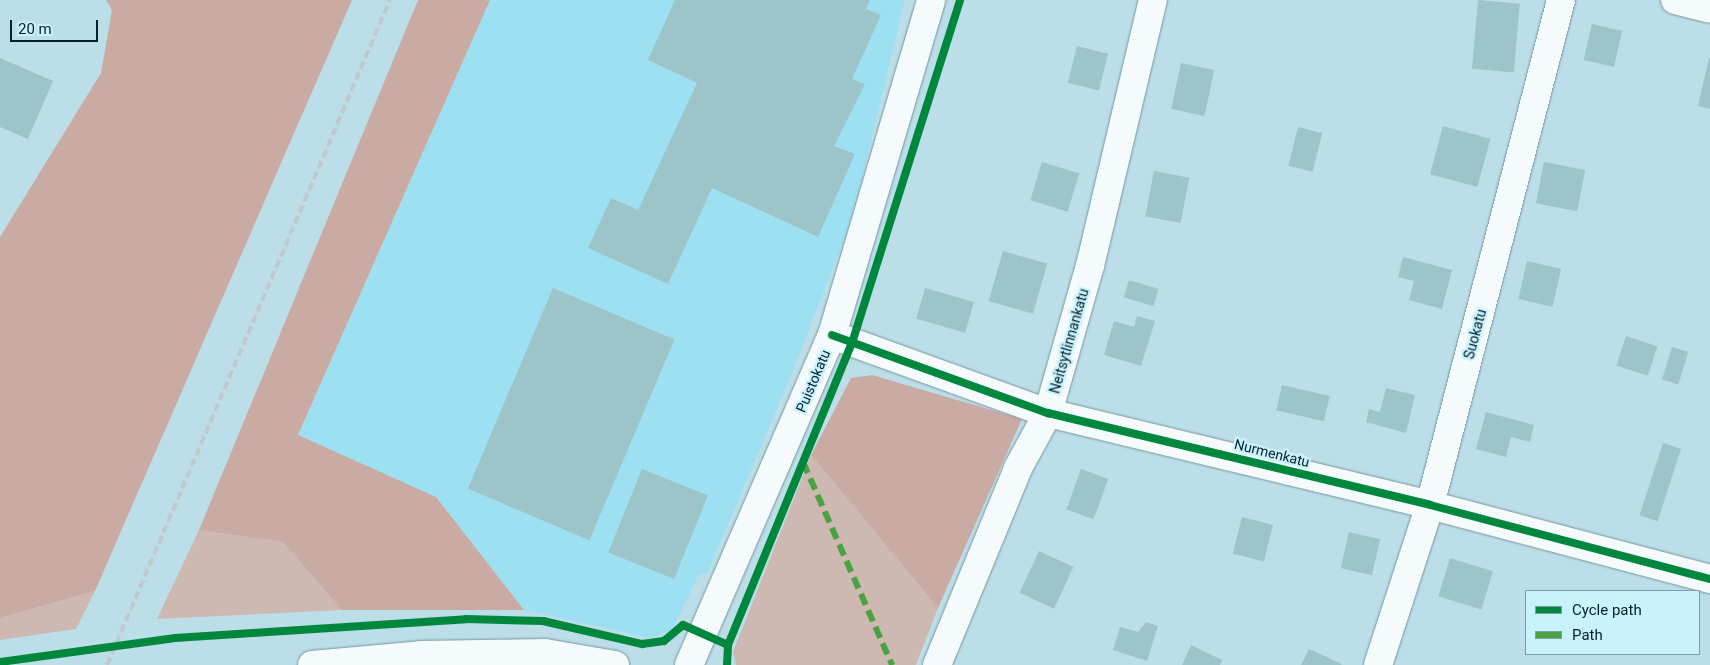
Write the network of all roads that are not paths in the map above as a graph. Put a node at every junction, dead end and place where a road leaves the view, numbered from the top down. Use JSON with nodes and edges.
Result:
{"nodes":[{"id":1,"x":932,"y":0,"type":"edge"},
{"id":2,"x":1153,"y":0,"type":"edge"},
{"id":3,"x":1561,"y":0,"type":"edge"},
{"id":4,"x":1675,"y":0,"type":"edge"},
{"id":5,"x":1710,"y":9,"type":"edge"},
{"id":6,"x":832,"y":335,"type":"junction"},
{"id":7,"x":1048,"y":413,"type":"junction"},
{"id":8,"x":1430,"y":505,"type":"junction"},
{"id":9,"x":1710,"y":579,"type":"edge"},
{"id":10,"x":312,"y":665,"type":"edge"},
{"id":11,"x":615,"y":665,"type":"edge"},
{"id":12,"x":689,"y":665,"type":"edge"},
{"id":13,"x":937,"y":665,"type":"edge"},
{"id":14,"x":1378,"y":665,"type":"edge"}],
"edges":[{"from":1,"to":6,"type":"street","name":"Puistokatu"},
{"from":2,"to":7,"type":"street","name":"Neitsytlinnankatu"},
{"from":3,"to":8,"type":"street","name":"Suokatu"},
{"from":4,"to":5,"type":"street"},
{"from":6,"to":7,"type":"street","name":"Nurmenkatu"},
{"from":6,"to":12,"type":"street","name":"Puistokatu"},
{"from":7,"to":8,"type":"street","name":"Nurmenkatu"},
{"from":7,"to":13,"type":"street","name":"Neitsytlinnankatu"},
{"from":8,"to":9,"type":"street","name":"Nurmenkatu"},
{"from":8,"to":14,"type":"street","name":"Suokatu"},
{"from":10,"to":11,"type":"street"}]}
